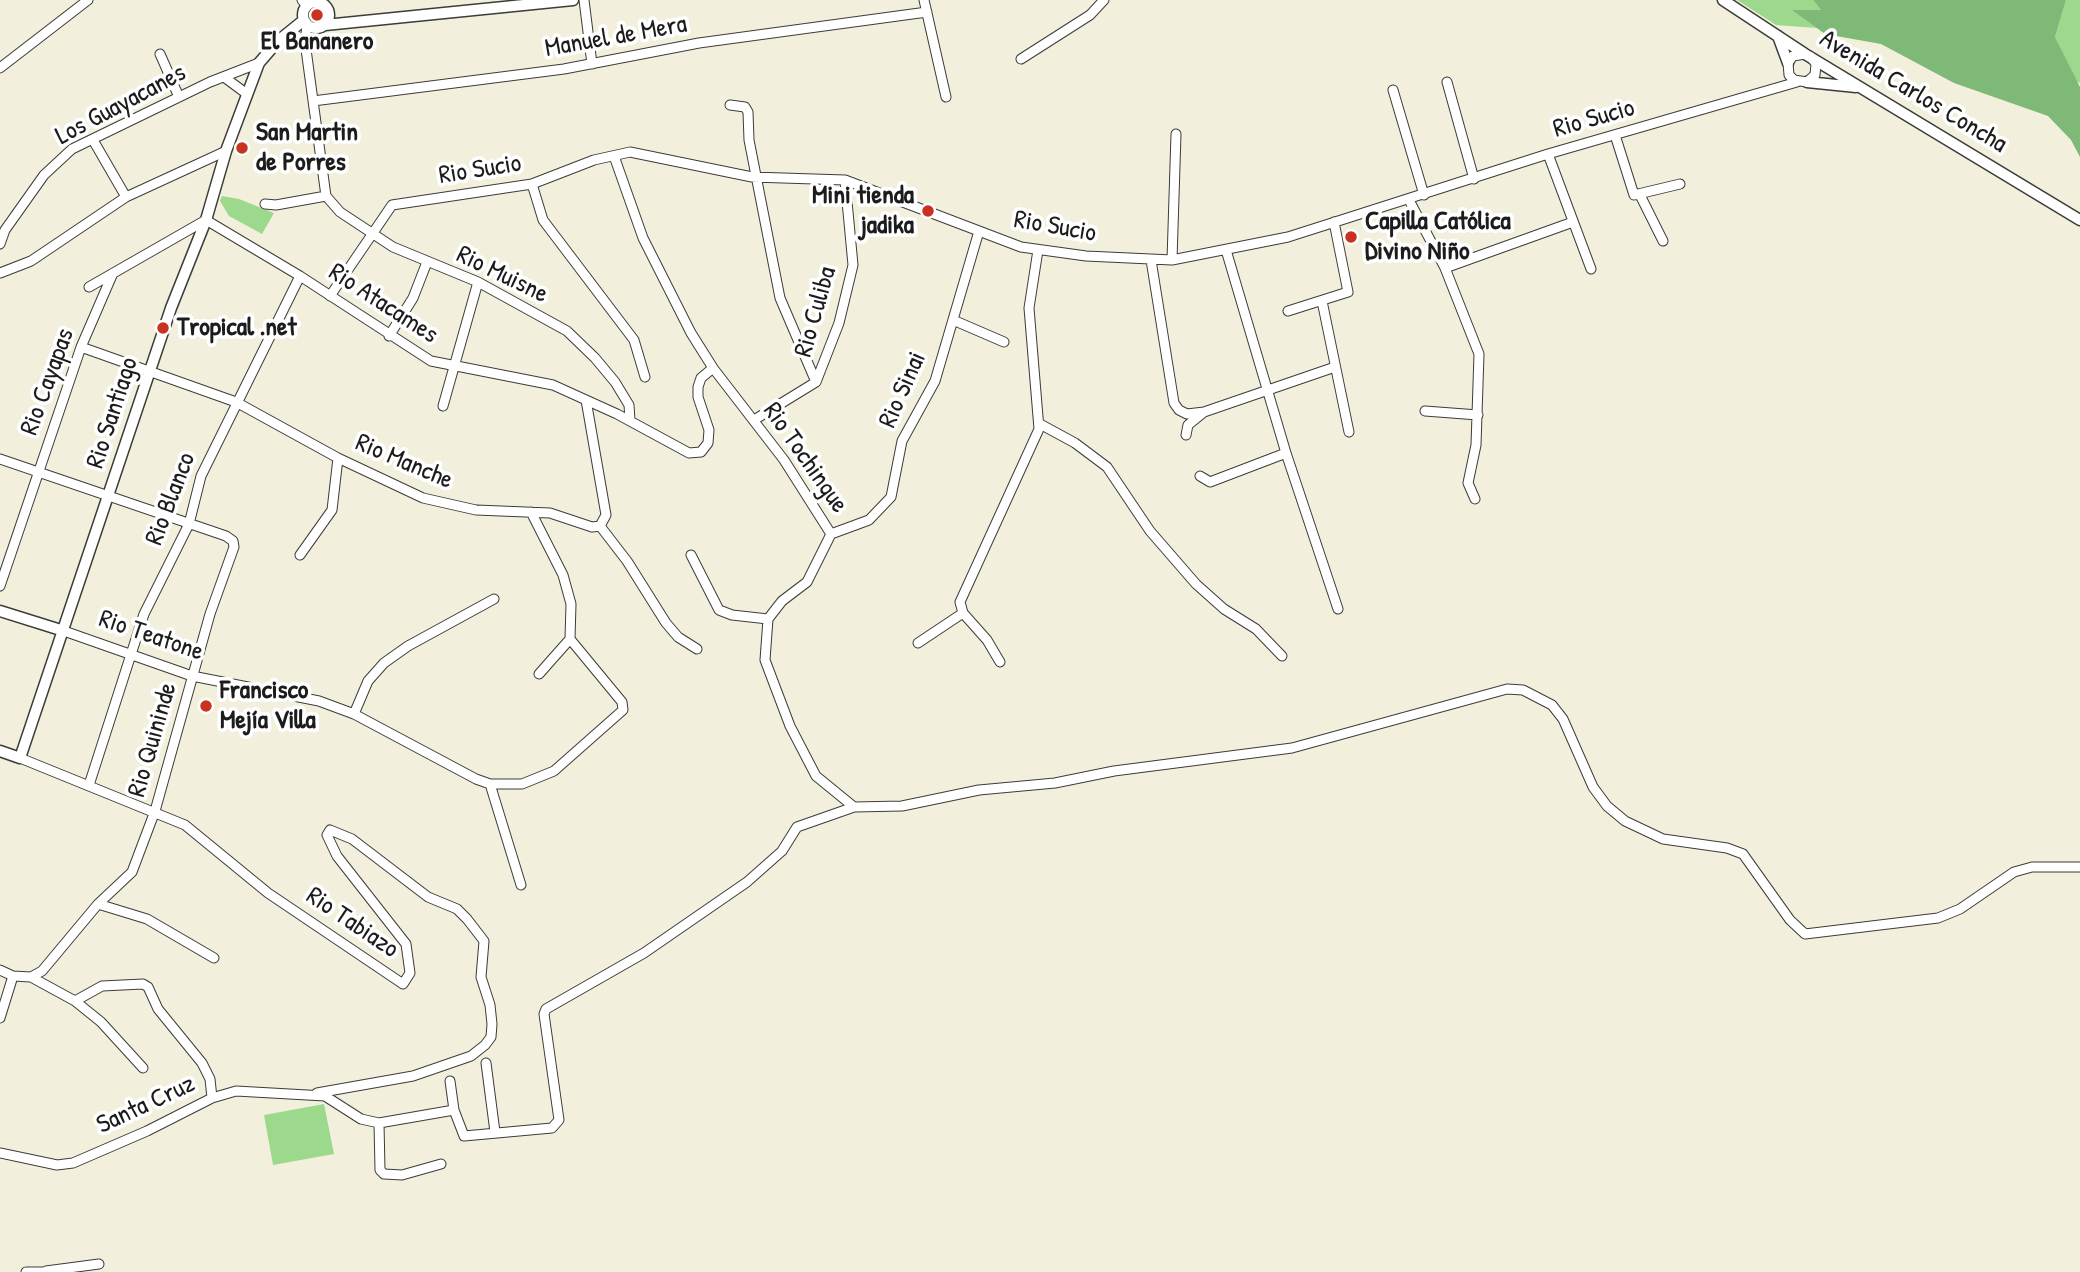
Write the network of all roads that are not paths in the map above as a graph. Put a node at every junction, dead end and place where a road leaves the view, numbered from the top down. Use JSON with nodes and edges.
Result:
{"nodes":[{"id":1,"x":88,"y":0,"type":"edge"},
{"id":2,"x":573,"y":0,"type":"edge"},
{"id":3,"x":584,"y":0,"type":"edge"},
{"id":4,"x":924,"y":0,"type":"edge"},
{"id":5,"x":1104,"y":0,"type":"edge"},
{"id":6,"x":1723,"y":0,"type":"edge"},
{"id":7,"x":309,"y":2,"type":"edge"},
{"id":8,"x":927,"y":12,"type":"junction"},
{"id":9,"x":306,"y":23,"type":"junction"},
{"id":10,"x":325,"y":25,"type":"junction"},
{"id":11,"x":1778,"y":36,"type":"junction"},
{"id":12,"x":160,"y":54,"type":"dead end"},
{"id":13,"x":1807,"y":55,"type":"junction"},
{"id":14,"x":1021,"y":59,"type":"dead end"},
{"id":15,"x":259,"y":63,"type":"junction"},
{"id":16,"x":592,"y":64,"type":"junction"},
{"id":17,"x":1788,"y":65,"type":"junction"},
{"id":18,"x":0,"y":68,"type":"edge"},
{"id":19,"x":224,"y":77,"type":"junction"},
{"id":20,"x":1447,"y":82,"type":"dead end"},
{"id":21,"x":1802,"y":82,"type":"junction"},
{"id":22,"x":1774,"y":86,"type":"junction"},
{"id":23,"x":1862,"y":88,"type":"junction"},
{"id":24,"x":1393,"y":90,"type":"dead end"},
{"id":25,"x":247,"y":93,"type":"junction"},
{"id":26,"x":179,"y":97,"type":"junction"},
{"id":27,"x":946,"y":97,"type":"dead end"},
{"id":28,"x":313,"y":101,"type":"junction"},
{"id":29,"x":730,"y":105,"type":"dead end"},
{"id":30,"x":1176,"y":134,"type":"dead end"},
{"id":31,"x":1615,"y":135,"type":"junction"},
{"id":32,"x":93,"y":140,"type":"junction"},
{"id":33,"x":226,"y":151,"type":"junction"},
{"id":34,"x":1548,"y":154,"type":"junction"},
{"id":35,"x":614,"y":156,"type":"junction"},
{"id":36,"x":757,"y":177,"type":"junction"},
{"id":37,"x":1474,"y":179,"type":"junction"},
{"id":38,"x":845,"y":180,"type":"junction"},
{"id":39,"x":532,"y":184,"type":"junction"},
{"id":40,"x":1680,"y":184,"type":"dead end"},
{"id":41,"x":1424,"y":195,"type":"junction"},
{"id":42,"x":1640,"y":195,"type":"junction"},
{"id":43,"x":326,"y":196,"type":"junction"},
{"id":44,"x":126,"y":197,"type":"junction"},
{"id":45,"x":1409,"y":200,"type":"junction"},
{"id":46,"x":265,"y":204,"type":"dead end"},
{"id":47,"x":206,"y":220,"type":"junction"},
{"id":48,"x":2080,"y":220,"type":"edge"},
{"id":49,"x":1334,"y":222,"type":"junction"},
{"id":50,"x":1573,"y":222,"type":"junction"},
{"id":51,"x":979,"y":231,"type":"junction"},
{"id":52,"x":371,"y":233,"type":"junction"},
{"id":53,"x":1663,"y":241,"type":"dead end"},
{"id":54,"x":0,"y":244,"type":"edge"},
{"id":55,"x":1038,"y":250,"type":"junction"},
{"id":56,"x":1226,"y":250,"type":"junction"},
{"id":57,"x":1151,"y":260,"type":"junction"},
{"id":58,"x":1172,"y":260,"type":"junction"},
{"id":59,"x":428,"y":262,"type":"junction"},
{"id":60,"x":1445,"y":268,"type":"junction"},
{"id":61,"x":1591,"y":269,"type":"dead end"},
{"id":62,"x":0,"y":273,"type":"edge"},
{"id":63,"x":113,"y":273,"type":"junction"},
{"id":64,"x":300,"y":276,"type":"junction"},
{"id":65,"x":478,"y":282,"type":"junction"},
{"id":66,"x":89,"y":287,"type":"dead end"},
{"id":67,"x":330,"y":296,"type":"junction"},
{"id":68,"x":1322,"y":300,"type":"junction"},
{"id":69,"x":1288,"y":311,"type":"dead end"},
{"id":70,"x":953,"y":320,"type":"junction"},
{"id":71,"x":388,"y":337,"type":"junction"},
{"id":72,"x":1004,"y":342,"type":"dead end"},
{"id":73,"x":81,"y":347,"type":"junction"},
{"id":74,"x":454,"y":367,"type":"junction"},
{"id":75,"x":1335,"y":367,"type":"junction"},
{"id":76,"x":713,"y":368,"type":"junction"},
{"id":77,"x":150,"y":372,"type":"junction"},
{"id":78,"x":645,"y":377,"type":"dead end"},
{"id":79,"x":816,"y":382,"type":"junction"},
{"id":80,"x":1269,"y":389,"type":"junction"},
{"id":81,"x":586,"y":400,"type":"junction"},
{"id":82,"x":236,"y":402,"type":"junction"},
{"id":83,"x":443,"y":406,"type":"dead end"},
{"id":84,"x":1425,"y":411,"type":"dead end"},
{"id":85,"x":1204,"y":412,"type":"junction"},
{"id":86,"x":1478,"y":415,"type":"junction"},
{"id":87,"x":630,"y":420,"type":"junction"},
{"id":88,"x":754,"y":420,"type":"junction"},
{"id":89,"x":1040,"y":424,"type":"junction"},
{"id":90,"x":1349,"y":432,"type":"dead end"},
{"id":91,"x":1186,"y":435,"type":"dead end"},
{"id":92,"x":1286,"y":453,"type":"junction"},
{"id":93,"x":338,"y":458,"type":"junction"},
{"id":94,"x":0,"y":459,"type":"edge"},
{"id":95,"x":39,"y":472,"type":"junction"},
{"id":96,"x":1199,"y":476,"type":"dead end"},
{"id":97,"x":109,"y":496,"type":"junction"},
{"id":98,"x":1475,"y":499,"type":"dead end"},
{"id":99,"x":531,"y":512,"type":"junction"},
{"id":100,"x":189,"y":524,"type":"junction"},
{"id":101,"x":600,"y":526,"type":"junction"},
{"id":102,"x":831,"y":534,"type":"junction"},
{"id":103,"x":300,"y":555,"type":"dead end"},
{"id":104,"x":691,"y":555,"type":"dead end"},
{"id":105,"x":0,"y":586,"type":"edge"},
{"id":106,"x":494,"y":599,"type":"dead end"},
{"id":107,"x":1338,"y":609,"type":"dead end"},
{"id":108,"x":0,"y":611,"type":"edge"},
{"id":109,"x":963,"y":613,"type":"junction"},
{"id":110,"x":768,"y":619,"type":"junction"},
{"id":111,"x":64,"y":631,"type":"junction"},
{"id":112,"x":570,"y":639,"type":"junction"},
{"id":113,"x":918,"y":643,"type":"dead end"},
{"id":114,"x":697,"y":649,"type":"dead end"},
{"id":115,"x":130,"y":654,"type":"junction"},
{"id":116,"x":1282,"y":656,"type":"dead end"},
{"id":117,"x":1000,"y":662,"type":"dead end"},
{"id":118,"x":539,"y":674,"type":"dead end"},
{"id":119,"x":192,"y":676,"type":"junction"},
{"id":120,"x":354,"y":714,"type":"junction"},
{"id":121,"x":0,"y":751,"type":"edge"},
{"id":122,"x":20,"y":758,"type":"junction"},
{"id":123,"x":490,"y":784,"type":"junction"},
{"id":124,"x":89,"y":785,"type":"junction"},
{"id":125,"x":853,"y":807,"type":"junction"},
{"id":126,"x":155,"y":811,"type":"junction"},
{"id":127,"x":2080,"y":867,"type":"edge"},
{"id":128,"x":521,"y":885,"type":"dead end"},
{"id":129,"x":98,"y":904,"type":"junction"},
{"id":130,"x":214,"y":958,"type":"dead end"},
{"id":131,"x":0,"y":970,"type":"edge"},
{"id":132,"x":13,"y":976,"type":"junction"},
{"id":133,"x":31,"y":977,"type":"junction"},
{"id":134,"x":75,"y":1001,"type":"junction"},
{"id":135,"x":0,"y":1018,"type":"edge"},
{"id":136,"x":486,"y":1063,"type":"dead end"},
{"id":137,"x":143,"y":1068,"type":"dead end"},
{"id":138,"x":450,"y":1081,"type":"dead end"},
{"id":139,"x":312,"y":1094,"type":"junction"},
{"id":140,"x":212,"y":1098,"type":"junction"},
{"id":141,"x":454,"y":1110,"type":"junction"},
{"id":142,"x":379,"y":1123,"type":"junction"},
{"id":143,"x":495,"y":1132,"type":"junction"},
{"id":144,"x":0,"y":1153,"type":"edge"},
{"id":145,"x":441,"y":1164,"type":"dead end"},
{"id":146,"x":99,"y":1264,"type":"dead end"},
{"id":147,"x":46,"y":1271,"type":"edge"},
{"id":148,"x":26,"y":1272,"type":"edge"}],
"edges":[{"from":1,"to":18,"type":"street"},
{"from":2,"to":10,"type":"street"},
{"from":3,"to":16,"type":"street"},
{"from":4,"to":8,"type":"street"},
{"from":5,"to":14,"type":"street"},
{"from":6,"to":11,"type":"street","name":"Avenida Carlos Concha"},
{"from":7,"to":9,"type":"street"},
{"from":7,"to":10,"type":"street"},
{"from":8,"to":16,"type":"street","name":"Manuel de Mera"},
{"from":8,"to":27,"type":"street"},
{"from":9,"to":10,"type":"street"},
{"from":9,"to":15,"type":"street","name":"Rio Santiago"},
{"from":9,"to":28,"type":"street"},
{"from":11,"to":13,"type":"street","name":"Avenida Carlos Concha"},
{"from":11,"to":17,"type":"street"},
{"from":12,"to":26,"type":"street"},
{"from":13,"to":17,"type":"street"},
{"from":13,"to":21,"type":"street"},
{"from":13,"to":23,"type":"street","name":"Avenida Carlos Concha"},
{"from":15,"to":19,"type":"street","name":"Los Guayacanes"},
{"from":15,"to":25,"type":"street","name":"Rio Santiago"},
{"from":16,"to":28,"type":"street","name":"Manuel de Mera"},
{"from":17,"to":21,"type":"street"},
{"from":17,"to":22,"type":"street"},
{"from":19,"to":25,"type":"street"},
{"from":19,"to":26,"type":"street","name":"Los Guayacanes"},
{"from":20,"to":37,"type":"street"},
{"from":21,"to":22,"type":"street","name":"Rio Sucio"},
{"from":21,"to":23,"type":"street"},
{"from":22,"to":31,"type":"street","name":"Rio Sucio"},
{"from":23,"to":48,"type":"street","name":"Avenida Carlos Concha"},
{"from":24,"to":41,"type":"street"},
{"from":25,"to":33,"type":"street","name":"Rio Santiago"},
{"from":26,"to":32,"type":"street","name":"Los Guayacanes"},
{"from":28,"to":43,"type":"street"},
{"from":29,"to":36,"type":"street"},
{"from":30,"to":58,"type":"street"},
{"from":31,"to":34,"type":"street","name":"Rio Sucio"},
{"from":31,"to":42,"type":"street"},
{"from":32,"to":44,"type":"street"},
{"from":32,"to":54,"type":"street","name":"Los Guayacanes"},
{"from":33,"to":44,"type":"street"},
{"from":33,"to":47,"type":"street","name":"Rio Santiago"},
{"from":34,"to":37,"type":"street","name":"Rio Sucio"},
{"from":34,"to":50,"type":"street"},
{"from":35,"to":36,"type":"street","name":"Rio Sucio"},
{"from":35,"to":39,"type":"street","name":"Rio Sucio"},
{"from":35,"to":76,"type":"street","name":"Rio Tochingue"},
{"from":36,"to":38,"type":"street","name":"Rio Sucio"},
{"from":36,"to":79,"type":"street"},
{"from":37,"to":41,"type":"street","name":"Rio Sucio"},
{"from":38,"to":51,"type":"street","name":"Rio Sucio"},
{"from":38,"to":79,"type":"street","name":"Rio Culiba"},
{"from":39,"to":52,"type":"street","name":"Rio Sucio"},
{"from":39,"to":78,"type":"street"},
{"from":40,"to":42,"type":"street"},
{"from":41,"to":45,"type":"street","name":"Rio Sucio"},
{"from":42,"to":53,"type":"street"},
{"from":43,"to":46,"type":"street"},
{"from":43,"to":52,"type":"street","name":"Rio Muisne"},
{"from":44,"to":62,"type":"street"},
{"from":45,"to":49,"type":"street","name":"Rio Sucio"},
{"from":45,"to":60,"type":"street"},
{"from":47,"to":63,"type":"street"},
{"from":47,"to":64,"type":"street","name":"Rio Atacames"},
{"from":47,"to":77,"type":"street","name":"Rio Santiago"},
{"from":49,"to":56,"type":"street","name":"Rio Sucio"},
{"from":49,"to":68,"type":"street"},
{"from":50,"to":60,"type":"street"},
{"from":50,"to":61,"type":"street"},
{"from":51,"to":55,"type":"street","name":"Rio Sucio"},
{"from":51,"to":70,"type":"street","name":"Rio Sinai"},
{"from":52,"to":59,"type":"street","name":"Rio Muisne"},
{"from":52,"to":67,"type":"street","name":"Rio Sucio"},
{"from":55,"to":57,"type":"street","name":"Rio Sucio"},
{"from":55,"to":89,"type":"street"},
{"from":56,"to":58,"type":"street","name":"Rio Sucio"},
{"from":56,"to":80,"type":"street"},
{"from":57,"to":58,"type":"street","name":"Rio Sucio"},
{"from":57,"to":85,"type":"street"},
{"from":59,"to":65,"type":"street","name":"Rio Muisne"},
{"from":59,"to":71,"type":"street"},
{"from":60,"to":86,"type":"street"},
{"from":63,"to":66,"type":"street"},
{"from":63,"to":73,"type":"street","name":"Rio Cayapas"},
{"from":64,"to":67,"type":"street","name":"Rio Atacames"},
{"from":64,"to":82,"type":"street","name":"Rio Blanco"},
{"from":65,"to":74,"type":"street"},
{"from":65,"to":87,"type":"street","name":"Rio Muisne"},
{"from":67,"to":71,"type":"street","name":"Rio Atacames"},
{"from":68,"to":69,"type":"street"},
{"from":68,"to":75,"type":"street"},
{"from":70,"to":72,"type":"street"},
{"from":70,"to":102,"type":"street","name":"Rio Sinai"},
{"from":71,"to":74,"type":"street","name":"Rio Atacames"},
{"from":73,"to":77,"type":"street","name":"Rio Manche"},
{"from":73,"to":95,"type":"street","name":"Rio Cayapas"},
{"from":74,"to":81,"type":"street","name":"Rio Atacames"},
{"from":74,"to":83,"type":"street"},
{"from":75,"to":80,"type":"street"},
{"from":75,"to":90,"type":"street"},
{"from":76,"to":87,"type":"street","name":"Rio Atacames"},
{"from":76,"to":88,"type":"street","name":"Rio Tochingue"},
{"from":77,"to":82,"type":"street","name":"Rio Manche"},
{"from":77,"to":97,"type":"street","name":"Rio Santiago"},
{"from":79,"to":88,"type":"street","name":"Rio Culiba"},
{"from":80,"to":85,"type":"street"},
{"from":80,"to":92,"type":"street"},
{"from":81,"to":87,"type":"street","name":"Rio Atacames"},
{"from":81,"to":101,"type":"street"},
{"from":82,"to":93,"type":"street","name":"Rio Manche"},
{"from":82,"to":100,"type":"street","name":"Rio Blanco"},
{"from":84,"to":86,"type":"street"},
{"from":85,"to":91,"type":"street"},
{"from":86,"to":98,"type":"street"},
{"from":88,"to":102,"type":"street","name":"Rio Tochingue"},
{"from":89,"to":109,"type":"street"},
{"from":89,"to":116,"type":"street"},
{"from":92,"to":96,"type":"street"},
{"from":92,"to":107,"type":"street"},
{"from":93,"to":99,"type":"street","name":"Rio Manche"},
{"from":93,"to":103,"type":"street"},
{"from":94,"to":95,"type":"street"},
{"from":95,"to":97,"type":"street"},
{"from":95,"to":105,"type":"street","name":"Rio Cayapas"},
{"from":97,"to":100,"type":"street"},
{"from":97,"to":111,"type":"street","name":"Rio Santiago"},
{"from":99,"to":101,"type":"street","name":"Rio Manche"},
{"from":99,"to":112,"type":"street"},
{"from":100,"to":115,"type":"street","name":"Rio Blanco"},
{"from":100,"to":119,"type":"street","name":"Rio Quininde"},
{"from":101,"to":114,"type":"street"},
{"from":102,"to":110,"type":"street","name":"Rio Tochingue"},
{"from":104,"to":110,"type":"street"},
{"from":106,"to":120,"type":"street"},
{"from":108,"to":111,"type":"street","name":"Rio Teatone"},
{"from":109,"to":113,"type":"street"},
{"from":109,"to":117,"type":"street"},
{"from":110,"to":125,"type":"street"},
{"from":111,"to":115,"type":"street","name":"Rio Teatone"},
{"from":111,"to":122,"type":"street","name":"Rio Santiago"},
{"from":112,"to":118,"type":"street"},
{"from":112,"to":123,"type":"street","name":"Rio Teatone"},
{"from":115,"to":119,"type":"street","name":"Rio Teatone"},
{"from":115,"to":124,"type":"street","name":"Rio Blanco"},
{"from":119,"to":120,"type":"street","name":"Rio Teatone"},
{"from":119,"to":126,"type":"street","name":"Rio Quininde"},
{"from":120,"to":123,"type":"street","name":"Rio Teatone"},
{"from":121,"to":122,"type":"street","name":"Rio Tabiazo"},
{"from":122,"to":124,"type":"street","name":"Rio Tabiazo"},
{"from":123,"to":128,"type":"street"},
{"from":124,"to":126,"type":"street","name":"Rio Tabiazo"},
{"from":125,"to":127,"type":"street"},
{"from":125,"to":143,"type":"street"},
{"from":126,"to":129,"type":"street","name":"Rio Quininde"},
{"from":126,"to":139,"type":"street","name":"Rio Tabiazo"},
{"from":129,"to":130,"type":"street"},
{"from":129,"to":133,"type":"street","name":"Rio Quininde"},
{"from":131,"to":132,"type":"street"},
{"from":132,"to":133,"type":"street"},
{"from":132,"to":135,"type":"street"},
{"from":133,"to":134,"type":"street"},
{"from":134,"to":137,"type":"street"},
{"from":134,"to":140,"type":"street"},
{"from":136,"to":143,"type":"street"},
{"from":138,"to":141,"type":"street"},
{"from":139,"to":140,"type":"street","name":"Santa Cruz"},
{"from":139,"to":142,"type":"street"},
{"from":140,"to":144,"type":"street","name":"Santa Cruz"},
{"from":141,"to":142,"type":"street"},
{"from":141,"to":143,"type":"street"},
{"from":142,"to":145,"type":"street"},
{"from":146,"to":147,"type":"street"},
{"from":147,"to":148,"type":"street"}]}
